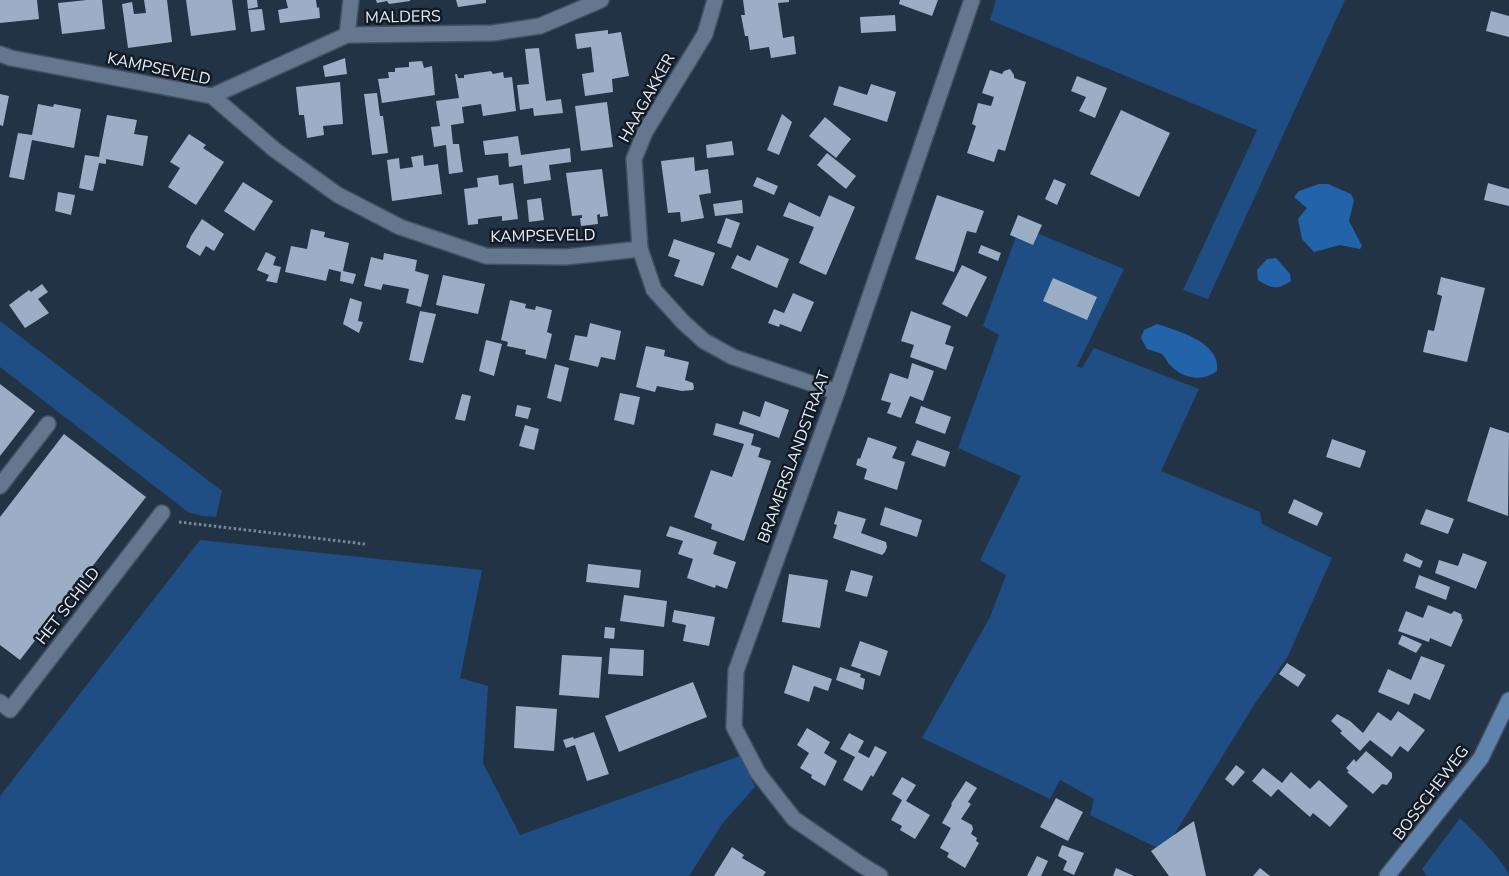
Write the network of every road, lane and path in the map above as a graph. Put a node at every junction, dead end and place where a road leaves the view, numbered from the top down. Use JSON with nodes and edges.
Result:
{"nodes":[{"id":1,"x":351,"y":0,"type":"edge"},
{"id":2,"x":601,"y":0,"type":"edge"},
{"id":3,"x":715,"y":0,"type":"edge"},
{"id":4,"x":972,"y":0,"type":"edge"},
{"id":5,"x":347,"y":35,"type":"junction"},
{"id":6,"x":0,"y":54,"type":"edge"},
{"id":7,"x":212,"y":96,"type":"junction"},
{"id":8,"x":640,"y":249,"type":"junction"},
{"id":9,"x":837,"y":392,"type":"junction"},
{"id":10,"x":48,"y":424,"type":"dead end"},
{"id":11,"x":0,"y":486,"type":"edge"},
{"id":12,"x":159,"y":516,"type":"joint"},
{"id":13,"x":365,"y":544,"type":"dead end"},
{"id":14,"x":1509,"y":700,"type":"edge"},
{"id":15,"x":0,"y":702,"type":"edge"},
{"id":16,"x":880,"y":876,"type":"edge"},
{"id":17,"x":1388,"y":876,"type":"edge"}],
"edges":[{"from":1,"to":5,"type":"street"},
{"from":2,"to":5,"type":"street","name":"MALDERS"},
{"from":3,"to":8,"type":"street","name":"HAAGAKKER"},
{"from":4,"to":9,"type":"street","name":"BRAMERSLANDSTRAAT"},
{"from":5,"to":7,"type":"street","name":"MALDERS"},
{"from":6,"to":7,"type":"street","name":"KAMPSEVELD"},
{"from":7,"to":8,"type":"street","name":"KAMPSEVELD"},
{"from":8,"to":9,"type":"street"},
{"from":9,"to":16,"type":"street","name":"BRAMERSLANDSTRAAT"},
{"from":10,"to":11,"type":"street"},
{"from":12,"to":13,"type":"path"},
{"from":12,"to":15,"type":"street","name":"HET SCHILD"},
{"from":14,"to":17,"type":"street","name":"BOSSCHEWEG"}]}
